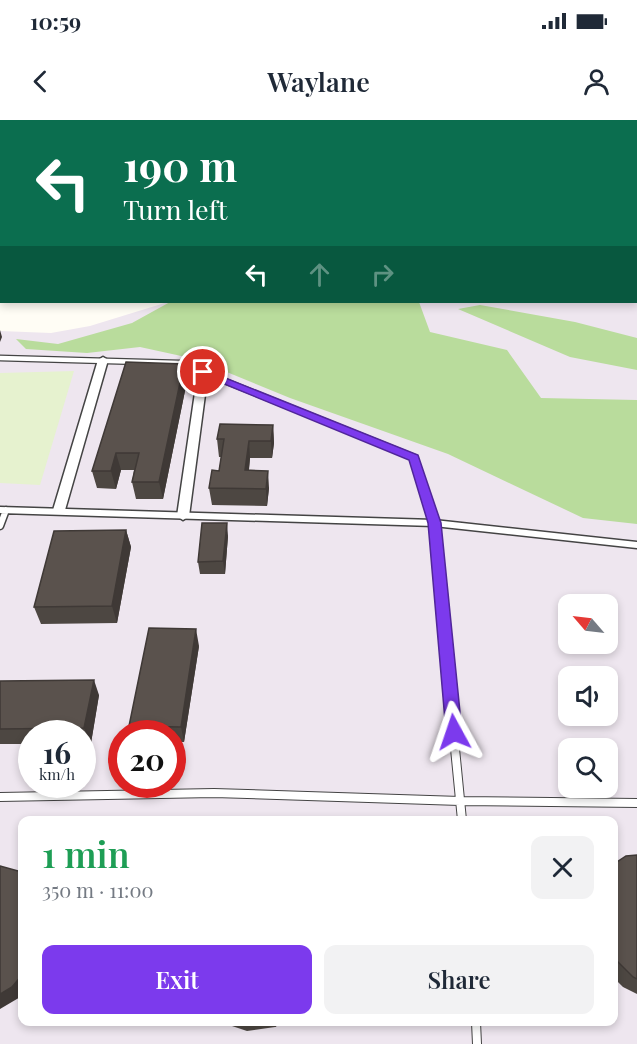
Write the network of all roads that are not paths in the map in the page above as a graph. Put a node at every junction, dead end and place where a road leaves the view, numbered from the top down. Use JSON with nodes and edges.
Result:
{"nodes":[{"id":1,"x":0,"y":358,"type":"edge"},
{"id":2,"x":103,"y":360,"type":"junction"},
{"id":3,"x":203,"y":372,"type":"junction"},
{"id":4,"x":3,"y":510,"type":"edge"},
{"id":5,"x":59,"y":510,"type":"junction"},
{"id":6,"x":183,"y":516,"type":"junction"},
{"id":7,"x":434,"y":523,"type":"junction"},
{"id":8,"x":0,"y":526,"type":"edge"},
{"id":9,"x":637,"y":545,"type":"edge"},
{"id":10,"x":0,"y":797,"type":"edge"},
{"id":11,"x":460,"y":801,"type":"junction"},
{"id":12,"x":637,"y":803,"type":"edge"},
{"id":13,"x":462,"y":816,"type":"edge"},
{"id":14,"x":476,"y":1026,"type":"edge"},
{"id":15,"x":477,"y":1044,"type":"edge"}],
"edges":[{"from":1,"to":2,"type":"lane"},
{"from":2,"to":3,"type":"lane"},
{"from":2,"to":5,"type":"street"},
{"from":3,"to":6,"type":"street"},
{"from":3,"to":7,"type":"lane"},
{"from":4,"to":5,"type":"lane"},
{"from":4,"to":8,"type":"lane"},
{"from":5,"to":6,"type":"lane"},
{"from":6,"to":7,"type":"lane"},
{"from":7,"to":9,"type":"lane"},
{"from":7,"to":11,"type":"lane"},
{"from":10,"to":11,"type":"lane"},
{"from":11,"to":12,"type":"lane"},
{"from":11,"to":13,"type":"lane"},
{"from":14,"to":15,"type":"lane"}]}
